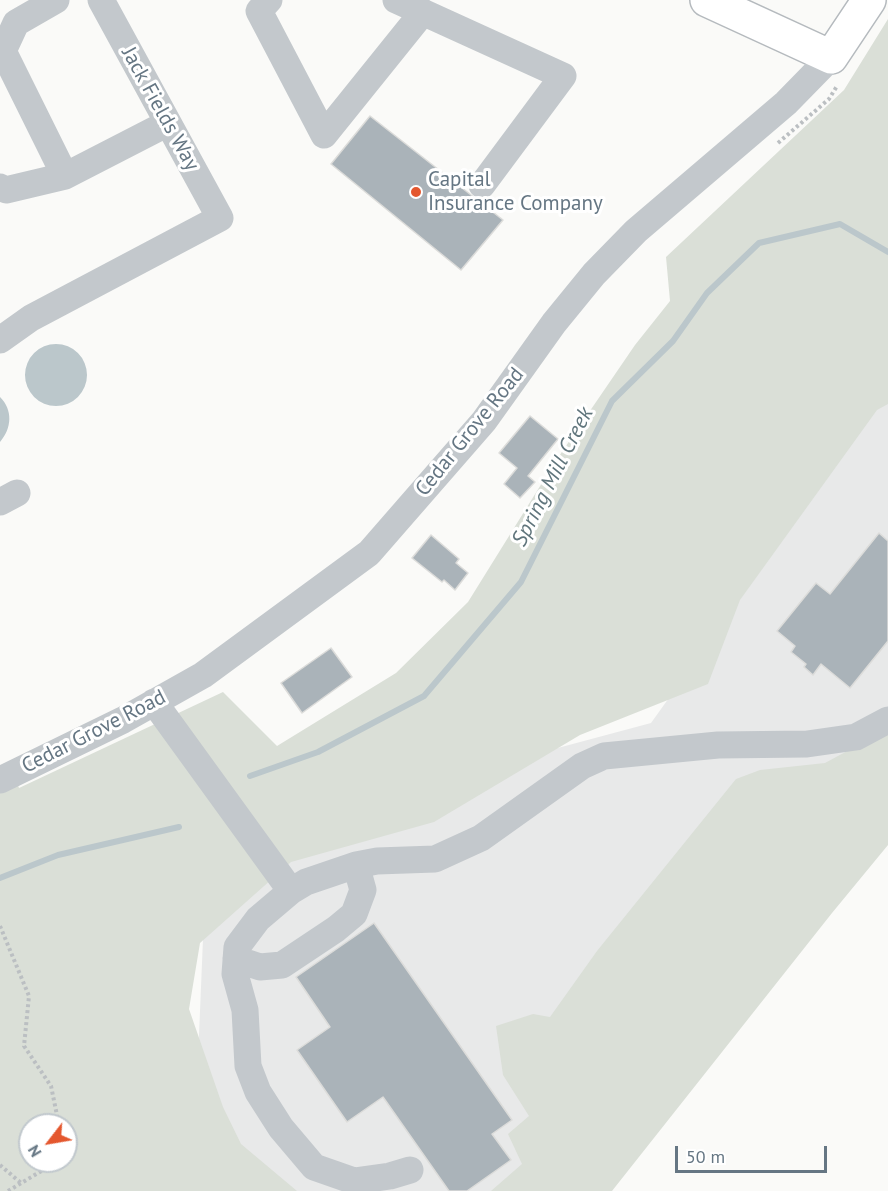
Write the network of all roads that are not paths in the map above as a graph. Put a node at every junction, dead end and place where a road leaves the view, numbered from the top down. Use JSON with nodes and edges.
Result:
{"nodes":[{"id":1,"x":56,"y":0,"type":"edge"},
{"id":2,"x":101,"y":0,"type":"edge"},
{"id":3,"x":269,"y":0,"type":"edge"},
{"id":4,"x":396,"y":0,"type":"edge"},
{"id":5,"x":707,"y":0,"type":"edge"},
{"id":6,"x":869,"y":0,"type":"edge"},
{"id":7,"x":440,"y":11,"type":"edge"},
{"id":8,"x":831,"y":57,"type":"junction"},
{"id":9,"x":168,"y":123,"type":"junction"},
{"id":10,"x":65,"y":176,"type":"junction"},
{"id":11,"x":482,"y":186,"type":"dead end"},
{"id":12,"x":2,"y":191,"type":"edge"},
{"id":13,"x":0,"y":340,"type":"edge"},
{"id":14,"x":154,"y":702,"type":"junction"},
{"id":15,"x":888,"y":720,"type":"edge"},
{"id":16,"x":0,"y":780,"type":"edge"},
{"id":17,"x":356,"y":866,"type":"junction"},
{"id":18,"x":291,"y":891,"type":"junction"},
{"id":19,"x":236,"y":959,"type":"junction"},
{"id":20,"x":410,"y":1170,"type":"dead end"}],
"edges":[{"from":1,"to":10,"type":"street"},
{"from":2,"to":9,"type":"street","name":"Jack Fields Way"},
{"from":3,"to":7,"type":"street"},
{"from":4,"to":7,"type":"street"},
{"from":5,"to":8,"type":"main road"},
{"from":6,"to":8,"type":"main road","name":"Cedar Grove Road"},
{"from":7,"to":11,"type":"street"},
{"from":8,"to":14,"type":"street","name":"Cedar Grove Road"},
{"from":9,"to":10,"type":"street"},
{"from":9,"to":13,"type":"street","name":"Jack Fields Way"},
{"from":10,"to":12,"type":"street"},
{"from":14,"to":16,"type":"street","name":"Cedar Grove Road"},
{"from":14,"to":18,"type":"street"},
{"from":15,"to":17,"type":"street"},
{"from":17,"to":18,"type":"street"},
{"from":17,"to":19,"type":"street"},
{"from":18,"to":19,"type":"street"},
{"from":19,"to":20,"type":"street"}]}
